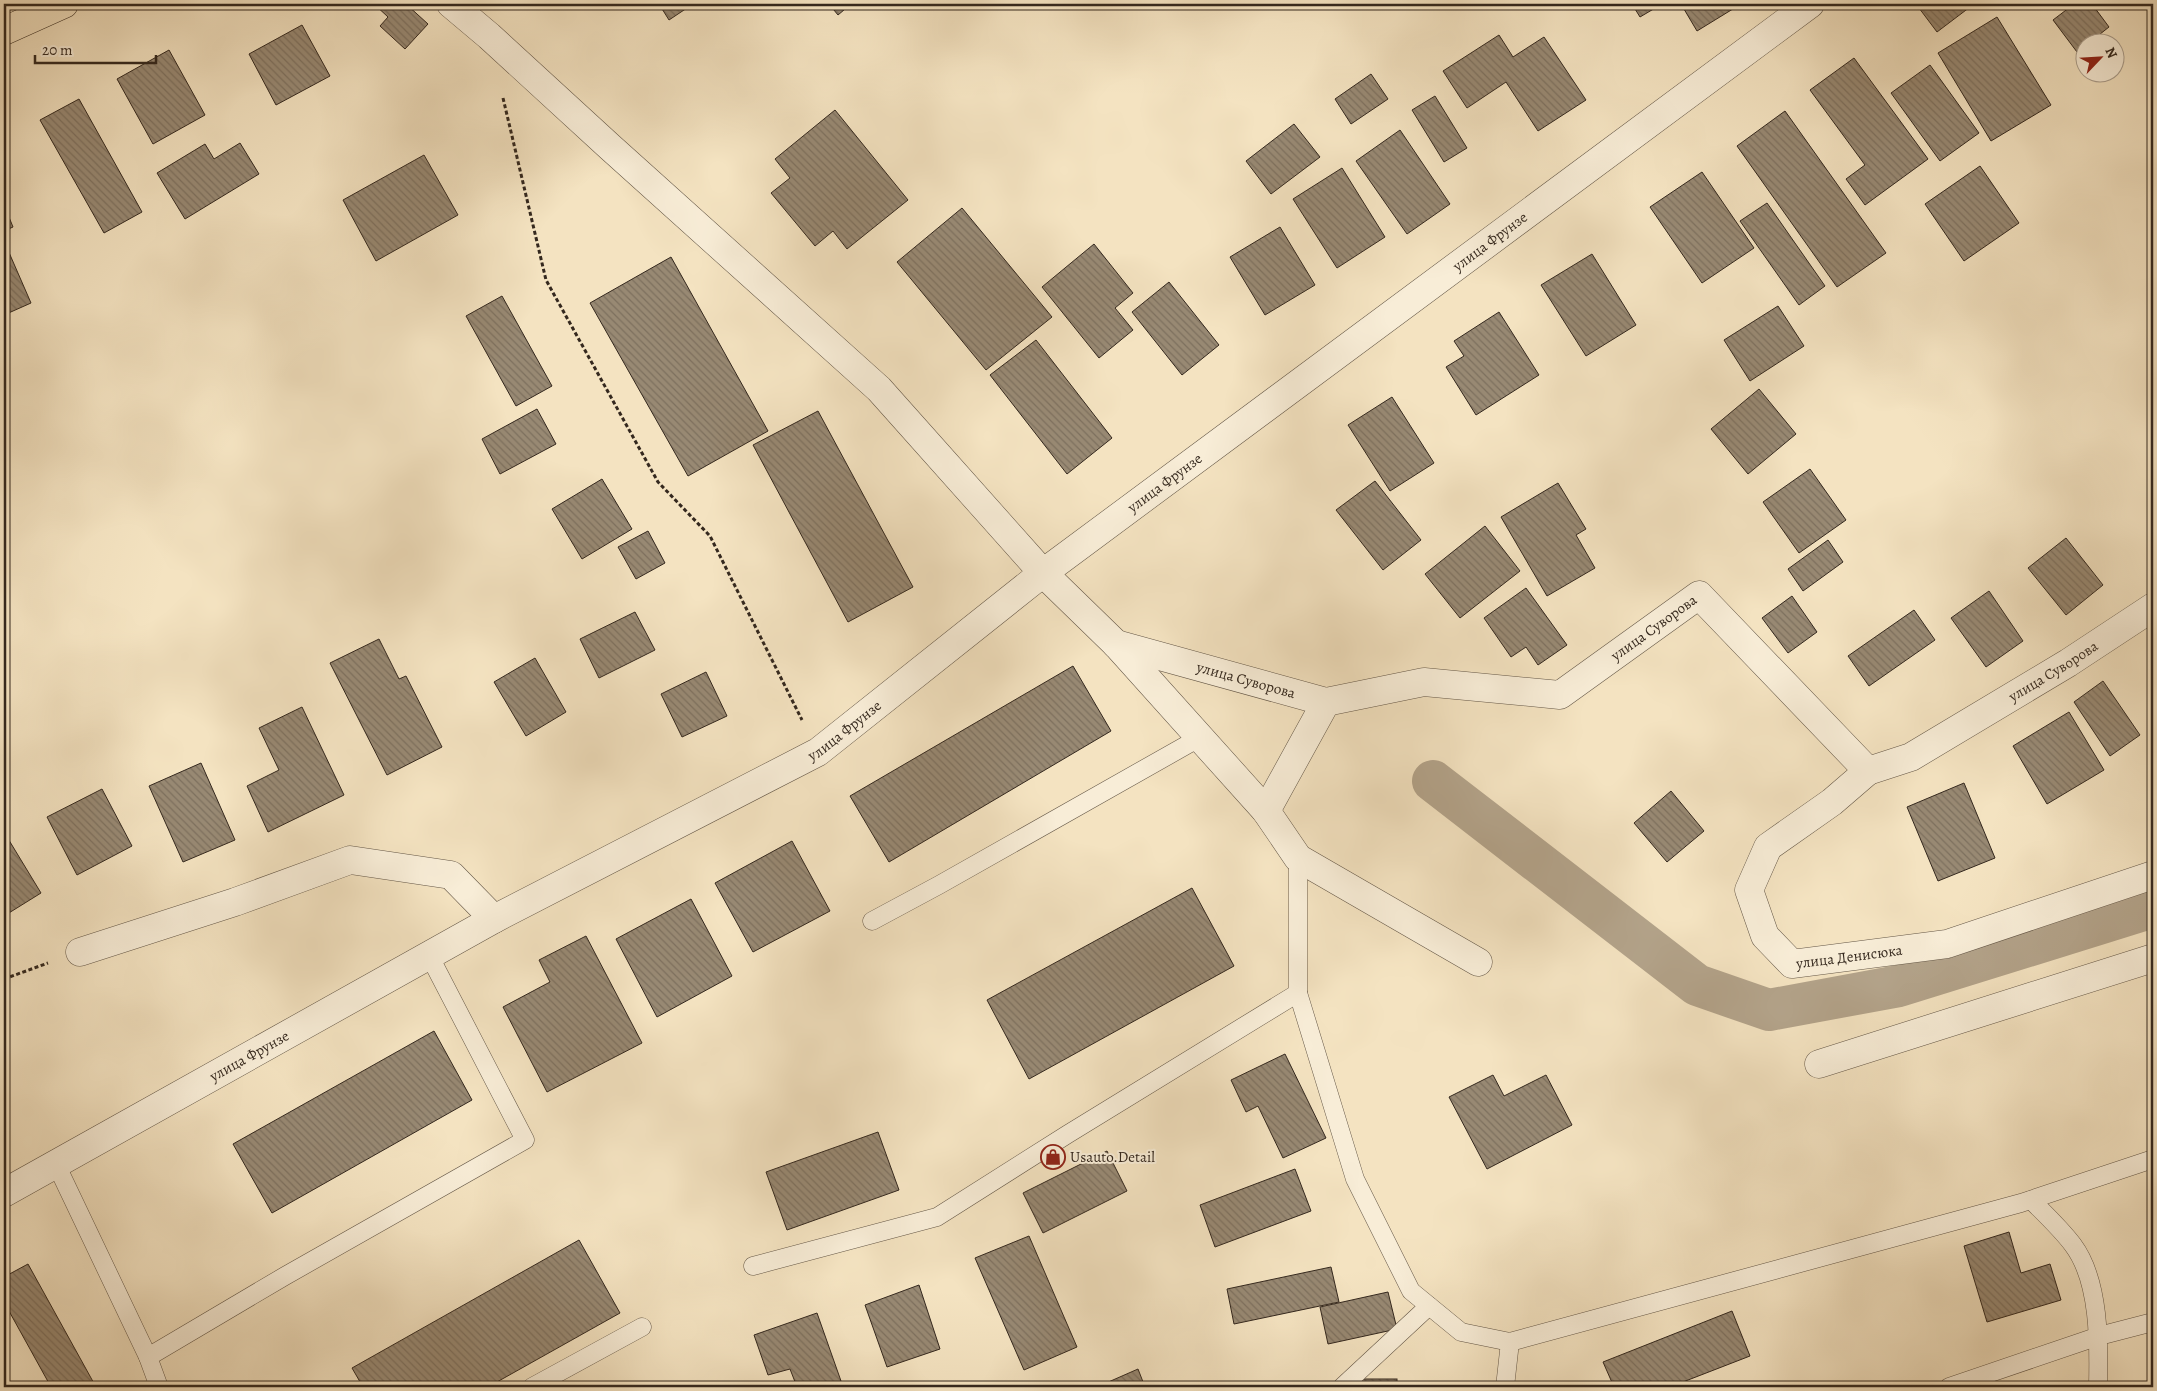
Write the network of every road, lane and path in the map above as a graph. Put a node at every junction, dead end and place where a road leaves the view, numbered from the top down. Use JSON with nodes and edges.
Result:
{"nodes":[{"id":1,"x":64,"y":4,"type":"edge"},
{"id":2,"x":451,"y":4,"type":"edge"},
{"id":3,"x":1810,"y":4,"type":"edge"},
{"id":4,"x":4,"y":31,"type":"edge"},
{"id":5,"x":502,"y":92,"type":"dead end"},
{"id":6,"x":1043,"y":573,"type":"junction"},
{"id":7,"x":2153,"y":607,"type":"edge"},
{"id":8,"x":1116,"y":644,"type":"junction"},
{"id":9,"x":1326,"y":702,"type":"junction"},
{"id":10,"x":1199,"y":738,"type":"junction"},
{"id":11,"x":818,"y":752,"type":"junction"},
{"id":12,"x":1868,"y":771,"type":"junction"},
{"id":13,"x":1266,"y":811,"type":"junction"},
{"id":14,"x":1298,"y":858,"type":"junction"},
{"id":15,"x":2153,"y":875,"type":"edge"},
{"id":16,"x":494,"y":919,"type":"junction"},
{"id":17,"x":872,"y":921,"type":"dead end"},
{"id":18,"x":80,"y":952,"type":"joint"},
{"id":19,"x":429,"y":955,"type":"junction"},
{"id":20,"x":2153,"y":958,"type":"edge"},
{"id":21,"x":1478,"y":962,"type":"dead end"},
{"id":22,"x":4,"y":979,"type":"edge"},
{"id":23,"x":1298,"y":993,"type":"junction"},
{"id":24,"x":1819,"y":1064,"type":"dead end"},
{"id":25,"x":2153,"y":1159,"type":"edge"},
{"id":26,"x":56,"y":1164,"type":"junction"},
{"id":27,"x":4,"y":1193,"type":"edge"},
{"id":28,"x":2031,"y":1200,"type":"junction"},
{"id":29,"x":753,"y":1266,"type":"dead end"},
{"id":30,"x":1429,"y":1306,"type":"junction"},
{"id":31,"x":2153,"y":1322,"type":"edge"},
{"id":32,"x":642,"y":1327,"type":"dead end"},
{"id":33,"x":2099,"y":1336,"type":"junction"},
{"id":34,"x":1510,"y":1342,"type":"junction"},
{"id":35,"x":148,"y":1357,"type":"junction"},
{"id":36,"x":159,"y":1387,"type":"edge"},
{"id":37,"x":532,"y":1387,"type":"edge"},
{"id":38,"x":1342,"y":1387,"type":"edge"},
{"id":39,"x":1505,"y":1387,"type":"edge"},
{"id":40,"x":1949,"y":1387,"type":"edge"},
{"id":41,"x":2098,"y":1387,"type":"edge"}],
"edges":[{"from":1,"to":4,"type":"main road"},
{"from":2,"to":6,"type":"street"},
{"from":3,"to":6,"type":"street","name":"улица Фрунзе"},
{"from":5,"to":11,"type":"path"},
{"from":6,"to":8,"type":"street"},
{"from":6,"to":11,"type":"street","name":"улица Фрунзе"},
{"from":7,"to":12,"type":"street","name":"улица Суворова"},
{"from":8,"to":9,"type":"street","name":"улица Суворова"},
{"from":8,"to":10,"type":"street"},
{"from":9,"to":12,"type":"street","name":"улица Суворова"},
{"from":9,"to":13,"type":"street"},
{"from":10,"to":13,"type":"street"},
{"from":10,"to":17,"type":"lane"},
{"from":11,"to":16,"type":"street","name":"улица Фрунзе"},
{"from":12,"to":15,"type":"street","name":"улица Денисюка"},
{"from":13,"to":14,"type":"street"},
{"from":14,"to":21,"type":"street"},
{"from":14,"to":23,"type":"lane"},
{"from":16,"to":18,"type":"street"},
{"from":16,"to":19,"type":"street","name":"улица Фрунзе"},
{"from":18,"to":22,"type":"path"},
{"from":19,"to":26,"type":"street","name":"улица Фрунзе"},
{"from":19,"to":35,"type":"lane"},
{"from":20,"to":24,"type":"street"},
{"from":23,"to":29,"type":"lane"},
{"from":23,"to":30,"type":"lane"},
{"from":25,"to":28,"type":"lane"},
{"from":26,"to":27,"type":"street","name":"улица Фрунзе"},
{"from":26,"to":35,"type":"lane"},
{"from":28,"to":33,"type":"lane"},
{"from":28,"to":34,"type":"lane"},
{"from":30,"to":34,"type":"lane"},
{"from":30,"to":38,"type":"lane"},
{"from":31,"to":33,"type":"lane"},
{"from":32,"to":37,"type":"lane"},
{"from":33,"to":40,"type":"lane"},
{"from":33,"to":41,"type":"lane"},
{"from":34,"to":39,"type":"lane"},
{"from":35,"to":36,"type":"lane"}]}
